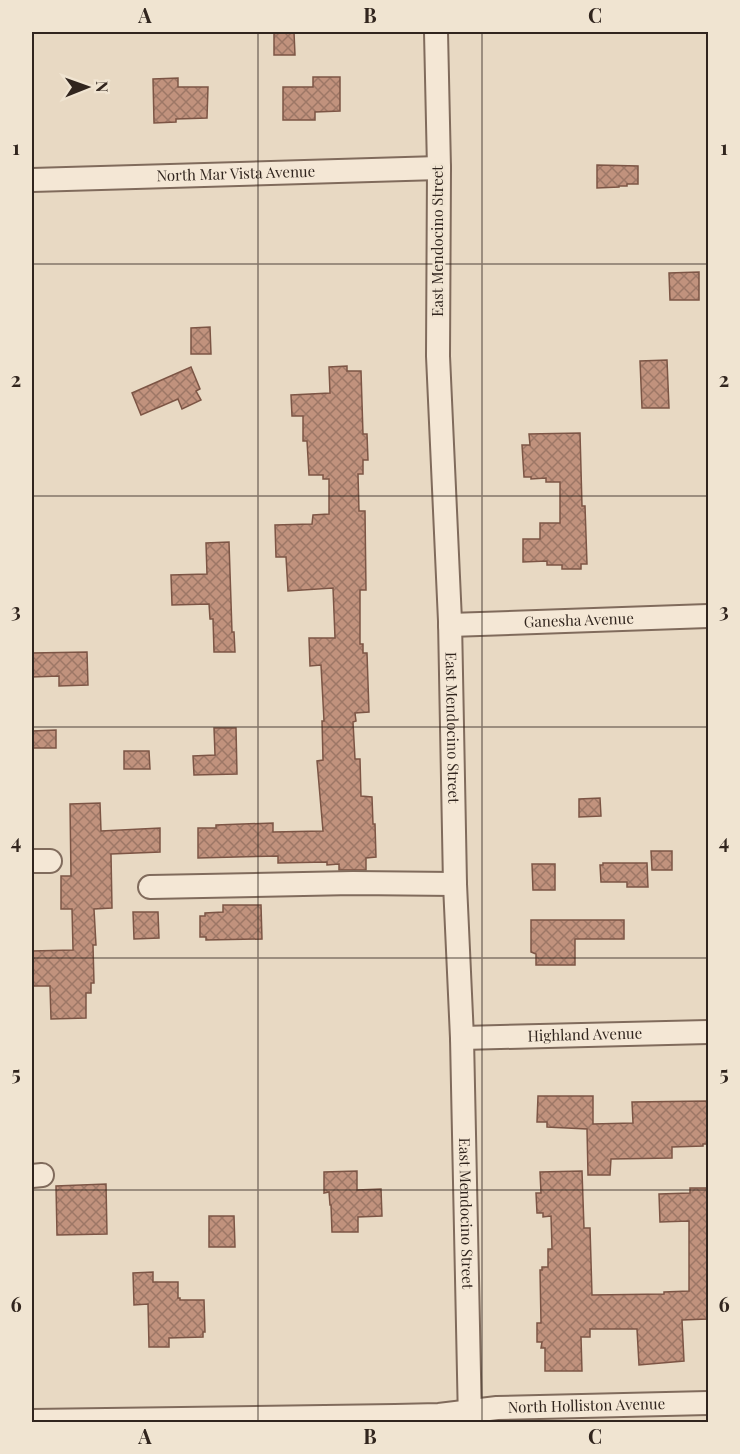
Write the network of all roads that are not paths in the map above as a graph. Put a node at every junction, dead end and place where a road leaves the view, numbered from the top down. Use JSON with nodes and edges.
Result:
{"nodes":[{"id":1,"x":436,"y":32,"type":"edge"},
{"id":2,"x":439,"y":168,"type":"junction"},
{"id":3,"x":32,"y":180,"type":"edge"},
{"id":4,"x":708,"y":616,"type":"edge"},
{"id":5,"x":450,"y":625,"type":"junction"},
{"id":6,"x":454,"y":884,"type":"junction"},
{"id":7,"x":150,"y":887,"type":"dead end"},
{"id":8,"x":708,"y":1032,"type":"edge"},
{"id":9,"x":462,"y":1038,"type":"junction"},
{"id":10,"x":708,"y":1403,"type":"edge"},
{"id":11,"x":470,"y":1417,"type":"edge"},
{"id":12,"x":32,"y":1420,"type":"edge"}],
"edges":[{"from":1,"to":2,"type":"street","name":"East Mendocino Street"},
{"from":2,"to":3,"type":"street","name":"North Mar Vista Avenue"},
{"from":2,"to":5,"type":"street","name":"East Mendocino Street"},
{"from":4,"to":5,"type":"street","name":"Ganesha Avenue"},
{"from":5,"to":6,"type":"street","name":"East Mendocino Street"},
{"from":6,"to":7,"type":"street"},
{"from":6,"to":9,"type":"street","name":"East Mendocino Street"},
{"from":8,"to":9,"type":"street","name":"Highland Avenue"},
{"from":9,"to":11,"type":"street","name":"East Mendocino Street"},
{"from":10,"to":11,"type":"street","name":"North Holliston Avenue"},
{"from":11,"to":12,"type":"street","name":"North Holliston Avenue"}]}
